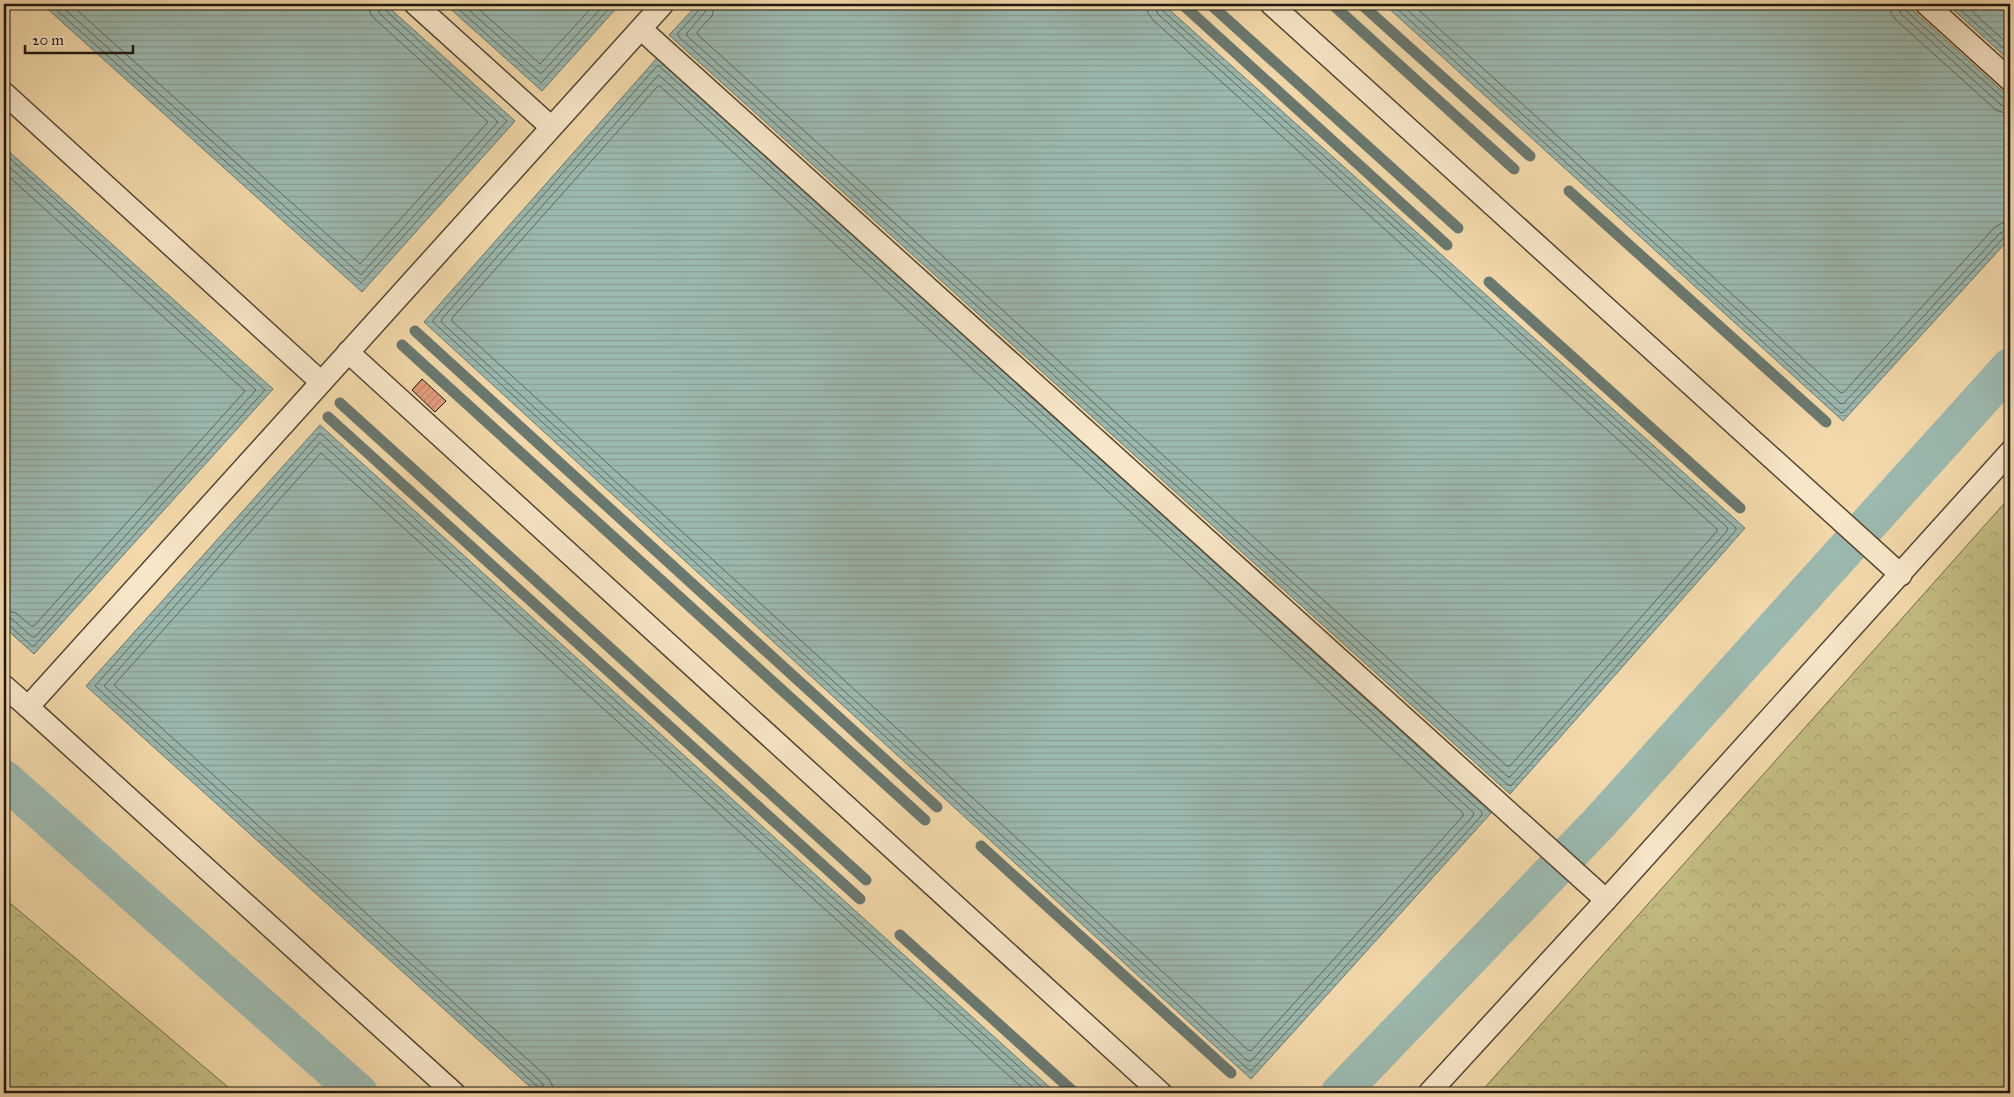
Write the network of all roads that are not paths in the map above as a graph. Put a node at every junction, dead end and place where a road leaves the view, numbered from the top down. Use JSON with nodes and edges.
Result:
{"nodes":[{"id":1,"x":415,"y":4,"type":"edge"},
{"id":2,"x":663,"y":4,"type":"edge"},
{"id":3,"x":1271,"y":4,"type":"edge"},
{"id":4,"x":1926,"y":4,"type":"edge"},
{"id":5,"x":641,"y":29,"type":"junction"},
{"id":6,"x":2010,"y":80,"type":"edge"},
{"id":7,"x":4,"y":93,"type":"edge"},
{"id":8,"x":551,"y":127,"type":"junction"},
{"id":9,"x":348,"y":352,"type":"junction"},
{"id":10,"x":322,"y":382,"type":"junction"},
{"id":11,"x":2010,"y":452,"type":"edge"},
{"id":12,"x":1901,"y":575,"type":"junction"},
{"id":13,"x":4,"y":686,"type":"edge"},
{"id":14,"x":28,"y":708,"type":"junction"},
{"id":15,"x":1606,"y":900,"type":"junction"},
{"id":16,"x":454,"y":1093,"type":"edge"},
{"id":17,"x":1161,"y":1093,"type":"edge"},
{"id":18,"x":1429,"y":1093,"type":"edge"}],
"edges":[{"from":1,"to":8,"type":"lane"},
{"from":2,"to":5,"type":"lane"},
{"from":3,"to":12,"type":"lane"},
{"from":4,"to":6,"type":"lane"},
{"from":5,"to":8,"type":"lane"},
{"from":5,"to":15,"type":"lane"},
{"from":7,"to":10,"type":"lane"},
{"from":8,"to":9,"type":"lane"},
{"from":9,"to":10,"type":"lane"},
{"from":9,"to":17,"type":"lane"},
{"from":10,"to":14,"type":"lane"},
{"from":11,"to":12,"type":"lane"},
{"from":12,"to":15,"type":"lane"},
{"from":13,"to":14,"type":"lane"},
{"from":14,"to":16,"type":"lane"},
{"from":15,"to":18,"type":"lane"}]}
